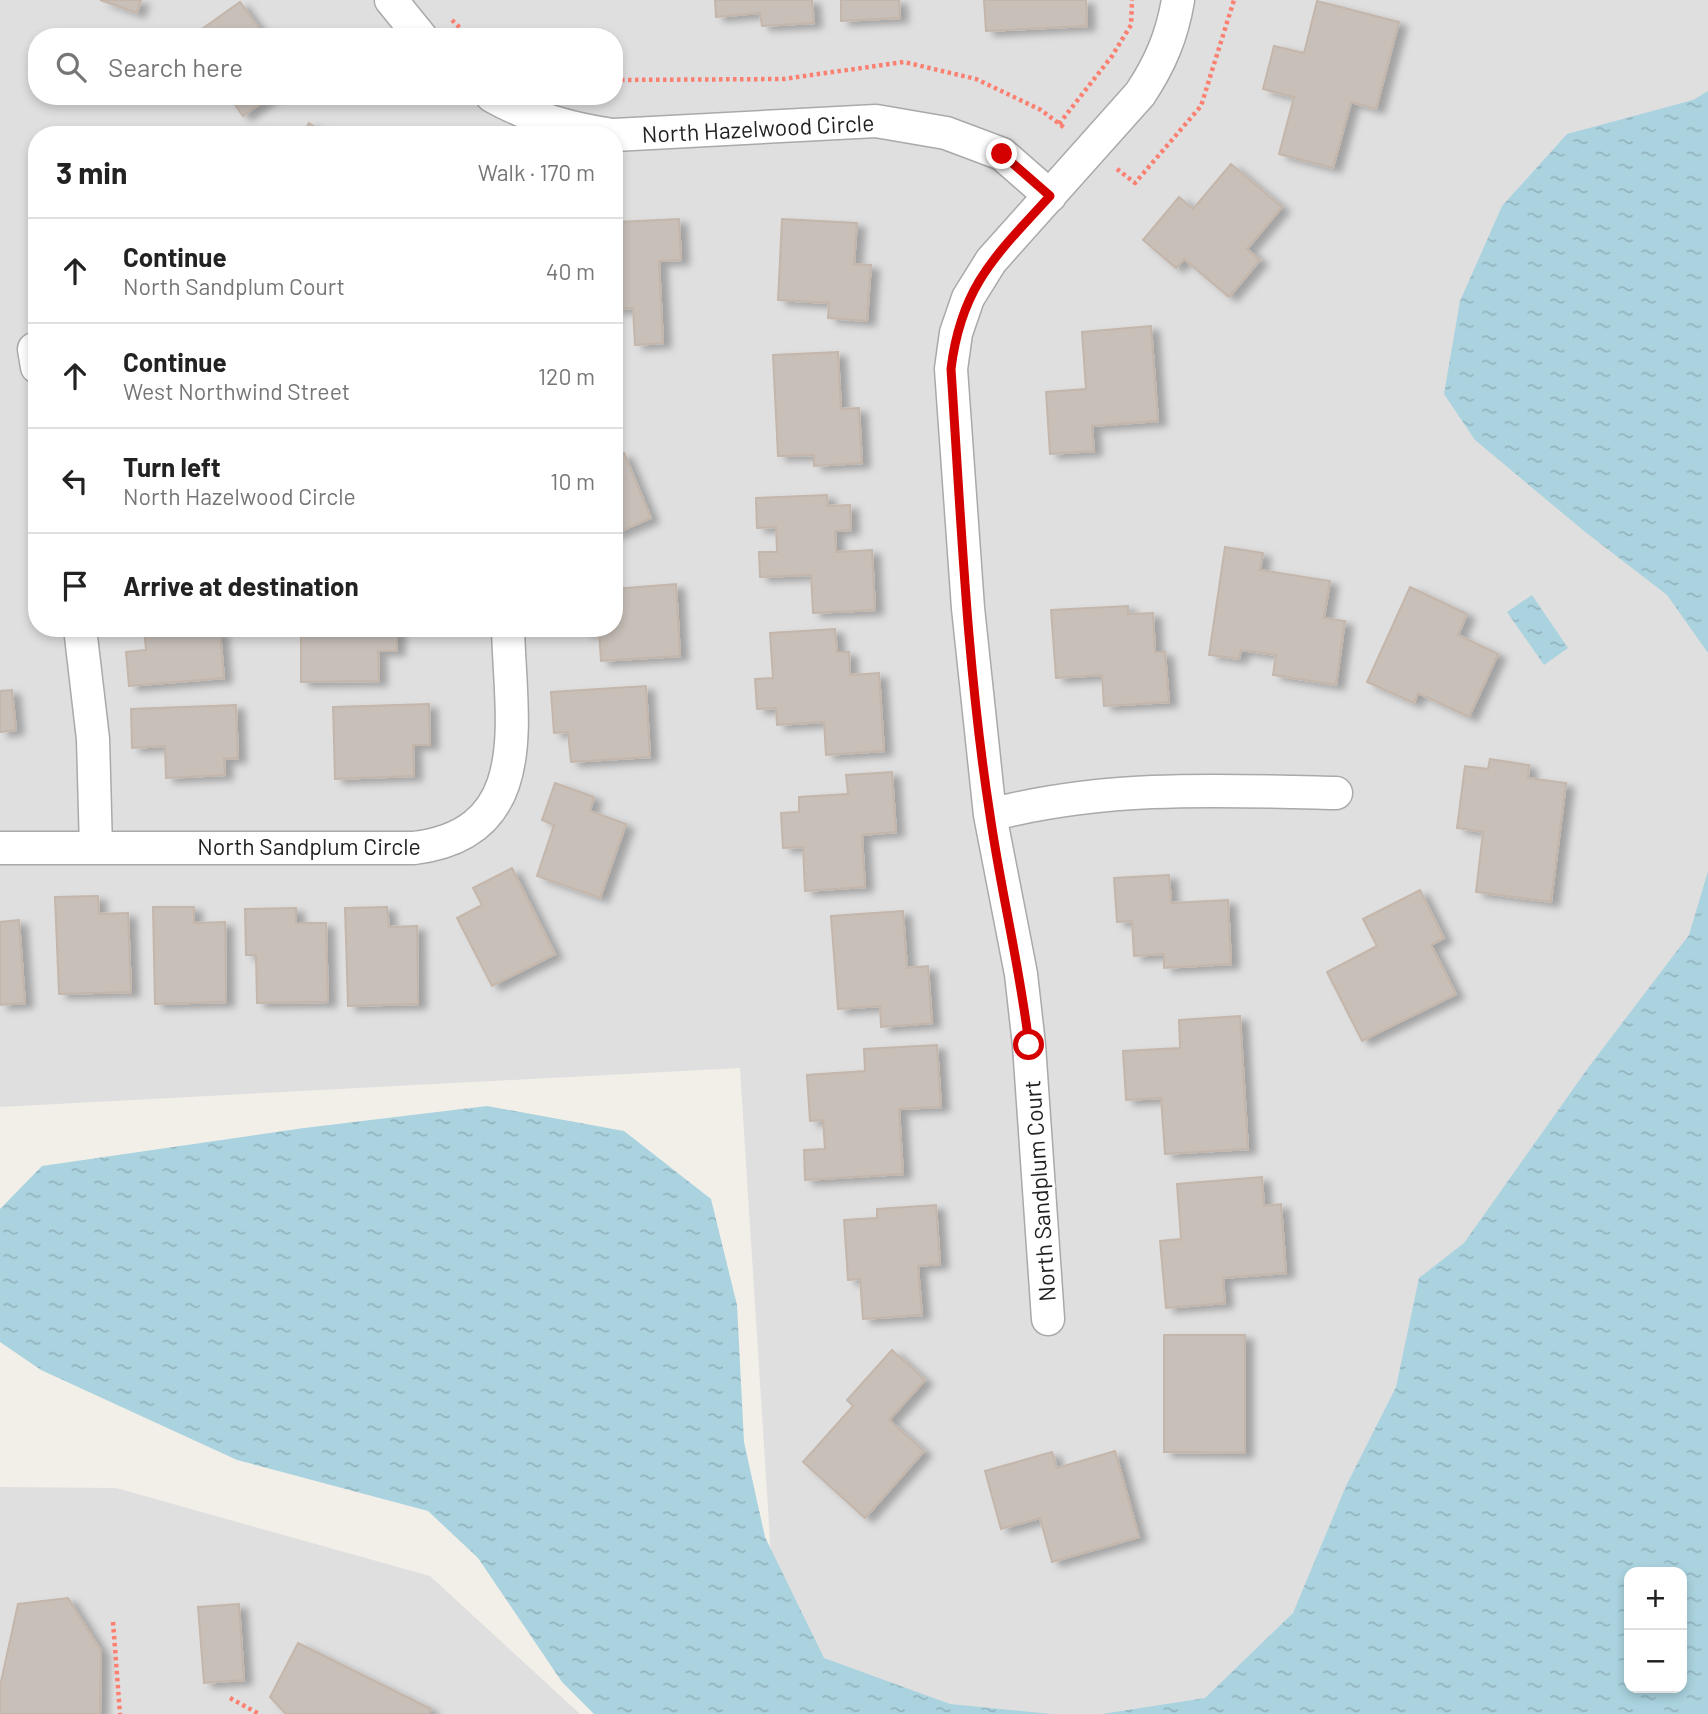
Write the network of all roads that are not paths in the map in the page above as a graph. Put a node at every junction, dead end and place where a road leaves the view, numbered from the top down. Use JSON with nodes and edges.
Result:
{"nodes":[{"id":1,"x":391,"y":0,"type":"edge"},
{"id":2,"x":1178,"y":0,"type":"edge"},
{"id":3,"x":414,"y":28,"type":"edge"},
{"id":4,"x":508,"y":105,"type":"edge"},
{"id":5,"x":560,"y":126,"type":"edge"},
{"id":6,"x":623,"y":135,"type":"edge"},
{"id":7,"x":1050,"y":196,"type":"junction"},
{"id":8,"x":81,"y":637,"type":"edge"},
{"id":9,"x":508,"y":637,"type":"edge"},
{"id":10,"x":1336,"y":793,"type":"dead end"},
{"id":11,"x":990,"y":815,"type":"junction"},
{"id":12,"x":0,"y":848,"type":"edge"},
{"id":13,"x":96,"y":848,"type":"junction"},
{"id":14,"x":1048,"y":1319,"type":"dead end"}],
"edges":[{"from":1,"to":3,"type":"street"},
{"from":2,"to":7,"type":"street","name":"North Sandplum Court"},
{"from":4,"to":5,"type":"street","name":"North Hazelwood Circle"},
{"from":6,"to":7,"type":"street","name":"North Hazelwood Circle"},
{"from":7,"to":11,"type":"street","name":"North Sandplum Court"},
{"from":8,"to":13,"type":"street"},
{"from":9,"to":13,"type":"street","name":"North Sandplum Circle"},
{"from":10,"to":11,"type":"street"},
{"from":11,"to":14,"type":"street","name":"North Sandplum Court"},
{"from":12,"to":13,"type":"street","name":"North Sandplum Circle"}]}
